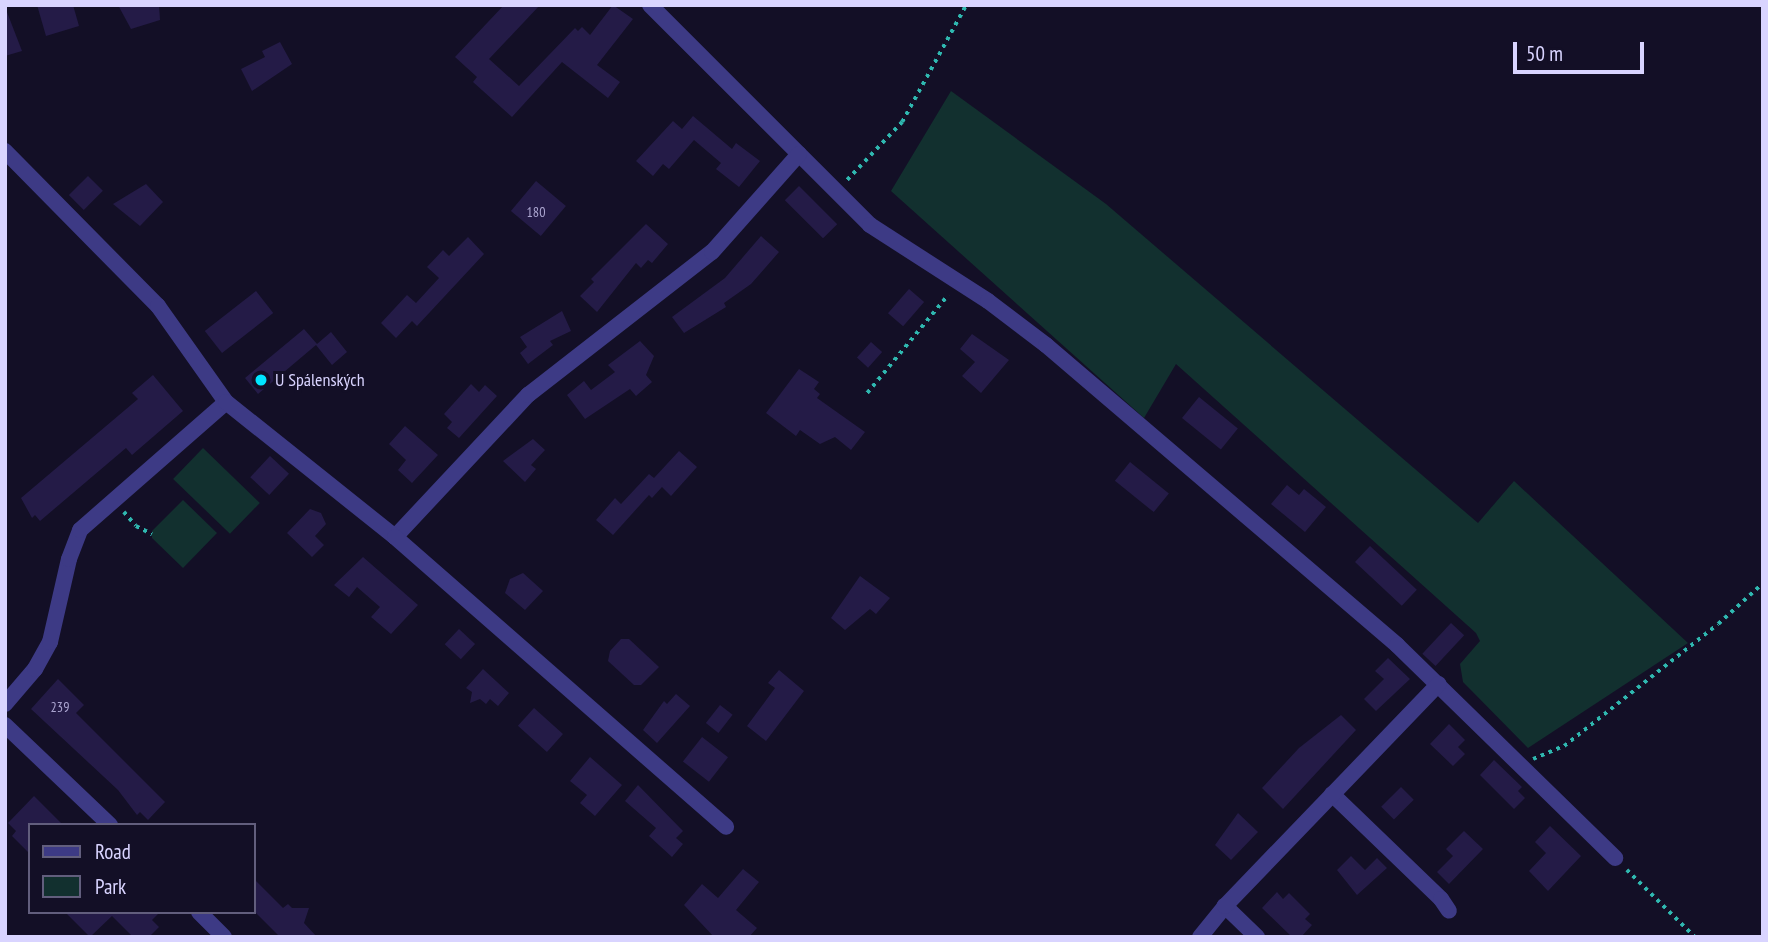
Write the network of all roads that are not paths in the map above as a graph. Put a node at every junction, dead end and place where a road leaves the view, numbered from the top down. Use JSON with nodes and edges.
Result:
{"nodes":[{"id":1,"x":650,"y":5,"type":"edge"},
{"id":2,"x":5,"y":151,"type":"edge"},
{"id":3,"x":799,"y":154,"type":"junction"},
{"id":4,"x":226,"y":402,"type":"junction"},
{"id":5,"x":395,"y":537,"type":"junction"},
{"id":6,"x":1439,"y":684,"type":"junction"},
{"id":7,"x":5,"y":705,"type":"edge"},
{"id":8,"x":5,"y":725,"type":"edge"},
{"id":9,"x":1332,"y":794,"type":"junction"},
{"id":10,"x":108,"y":823,"type":"edge"},
{"id":11,"x":726,"y":827,"type":"dead end"},
{"id":12,"x":1615,"y":858,"type":"road end"},
{"id":13,"x":1225,"y":906,"type":"junction"},
{"id":14,"x":1449,"y":911,"type":"dead end"},
{"id":15,"x":201,"y":914,"type":"edge"},
{"id":16,"x":224,"y":937,"type":"edge"},
{"id":17,"x":1200,"y":937,"type":"edge"},
{"id":18,"x":1256,"y":937,"type":"edge"}],
"edges":[{"from":1,"to":3,"type":"street"},
{"from":2,"to":4,"type":"street"},
{"from":3,"to":5,"type":"street"},
{"from":3,"to":6,"type":"street"},
{"from":4,"to":5,"type":"street"},
{"from":4,"to":7,"type":"street"},
{"from":5,"to":11,"type":"street"},
{"from":6,"to":9,"type":"street"},
{"from":6,"to":12,"type":"street"},
{"from":8,"to":10,"type":"street"},
{"from":9,"to":13,"type":"street"},
{"from":9,"to":14,"type":"street"},
{"from":13,"to":17,"type":"street"},
{"from":13,"to":18,"type":"street"},
{"from":15,"to":16,"type":"street"}]}
